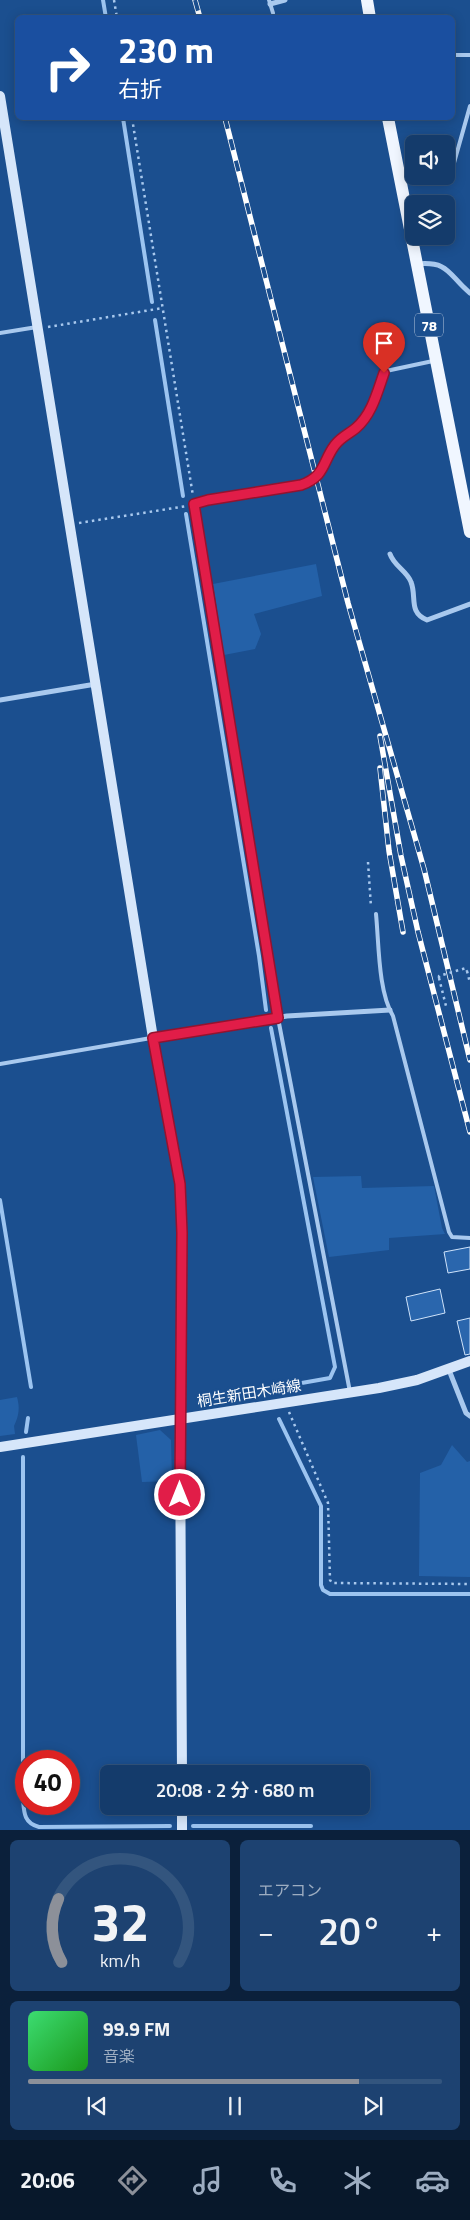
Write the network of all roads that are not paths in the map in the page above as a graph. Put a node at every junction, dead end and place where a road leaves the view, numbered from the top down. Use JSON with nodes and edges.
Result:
{"nodes":[{"id":1,"x":286,"y":0,"type":"edge"},
{"id":2,"x":367,"y":0,"type":"edge"},
{"id":3,"x":270,"y":2,"type":"edge"},
{"id":4,"x":273,"y":13,"type":"dead end"},
{"id":5,"x":370,"y":15,"type":"edge"},
{"id":6,"x":455,"y":55,"type":"edge"},
{"id":7,"x":470,"y":55,"type":"edge"},
{"id":8,"x":0,"y":96,"type":"edge"},
{"id":9,"x":470,"y":106,"type":"edge"},
{"id":10,"x":388,"y":120,"type":"edge"},
{"id":11,"x":455,"y":159,"type":"edge"},
{"id":12,"x":416,"y":264,"type":"junction"},
{"id":13,"x":470,"y":293,"type":"edge"},
{"id":14,"x":37,"y":326,"type":"junction"},
{"id":15,"x":0,"y":333,"type":"edge"},
{"id":16,"x":436,"y":360,"type":"junction"},
{"id":17,"x":470,"y":532,"type":"edge"},
{"id":18,"x":390,"y":554,"type":"dead end"},
{"id":19,"x":470,"y":604,"type":"edge"},
{"id":20,"x":96,"y":684,"type":"junction"},
{"id":21,"x":0,"y":700,"type":"edge"},
{"id":22,"x":376,"y":914,"type":"road end"},
{"id":23,"x":390,"y":1010,"type":"junction"},
{"id":24,"x":278,"y":1018,"type":"junction"},
{"id":25,"x":153,"y":1038,"type":"junction"},
{"id":26,"x":0,"y":1064,"type":"edge"},
{"id":27,"x":470,"y":1238,"type":"edge"},
{"id":28,"x":470,"y":1361,"type":"edge"},
{"id":29,"x":449,"y":1370,"type":"junction"},
{"id":30,"x":350,"y":1392,"type":"junction"},
{"id":31,"x":470,"y":1416,"type":"edge"},
{"id":32,"x":180,"y":1419,"type":"junction"},
{"id":33,"x":0,"y":1447,"type":"edge"},
{"id":34,"x":182,"y":1765,"type":"edge"},
{"id":35,"x":182,"y":1815,"type":"edge"},
{"id":36,"x":182,"y":1830,"type":"edge"}],
"edges":[{"from":1,"to":3,"type":"street"},
{"from":2,"to":5,"type":"main road"},
{"from":3,"to":4,"type":"lane"},
{"from":6,"to":7,"type":"lane"},
{"from":8,"to":14,"type":"street"},
{"from":9,"to":11,"type":"lane"},
{"from":10,"to":12,"type":"main road","number":"78"},
{"from":12,"to":13,"type":"street"},
{"from":12,"to":16,"type":"main road","number":"78"},
{"from":14,"to":15,"type":"lane"},
{"from":14,"to":20,"type":"street"},
{"from":16,"to":17,"type":"main road","number":"78"},
{"from":16,"to":24,"type":"lane"},
{"from":18,"to":19,"type":"street"},
{"from":20,"to":21,"type":"street"},
{"from":20,"to":25,"type":"street"},
{"from":22,"to":23,"type":"lane"},
{"from":23,"to":24,"type":"street"},
{"from":23,"to":27,"type":"lane"},
{"from":24,"to":25,"type":"street"},
{"from":24,"to":30,"type":"lane"},
{"from":25,"to":26,"type":"lane"},
{"from":25,"to":32,"type":"street"},
{"from":28,"to":29,"type":"street","name":"桐生新田木崎線"},
{"from":29,"to":30,"type":"street","name":"桐生新田木崎線"},
{"from":29,"to":31,"type":"street"},
{"from":30,"to":32,"type":"street","name":"桐生新田木崎線"},
{"from":32,"to":33,"type":"street","name":"桐生新田木崎線"},
{"from":32,"to":34,"type":"street"},
{"from":35,"to":36,"type":"street"}]}
